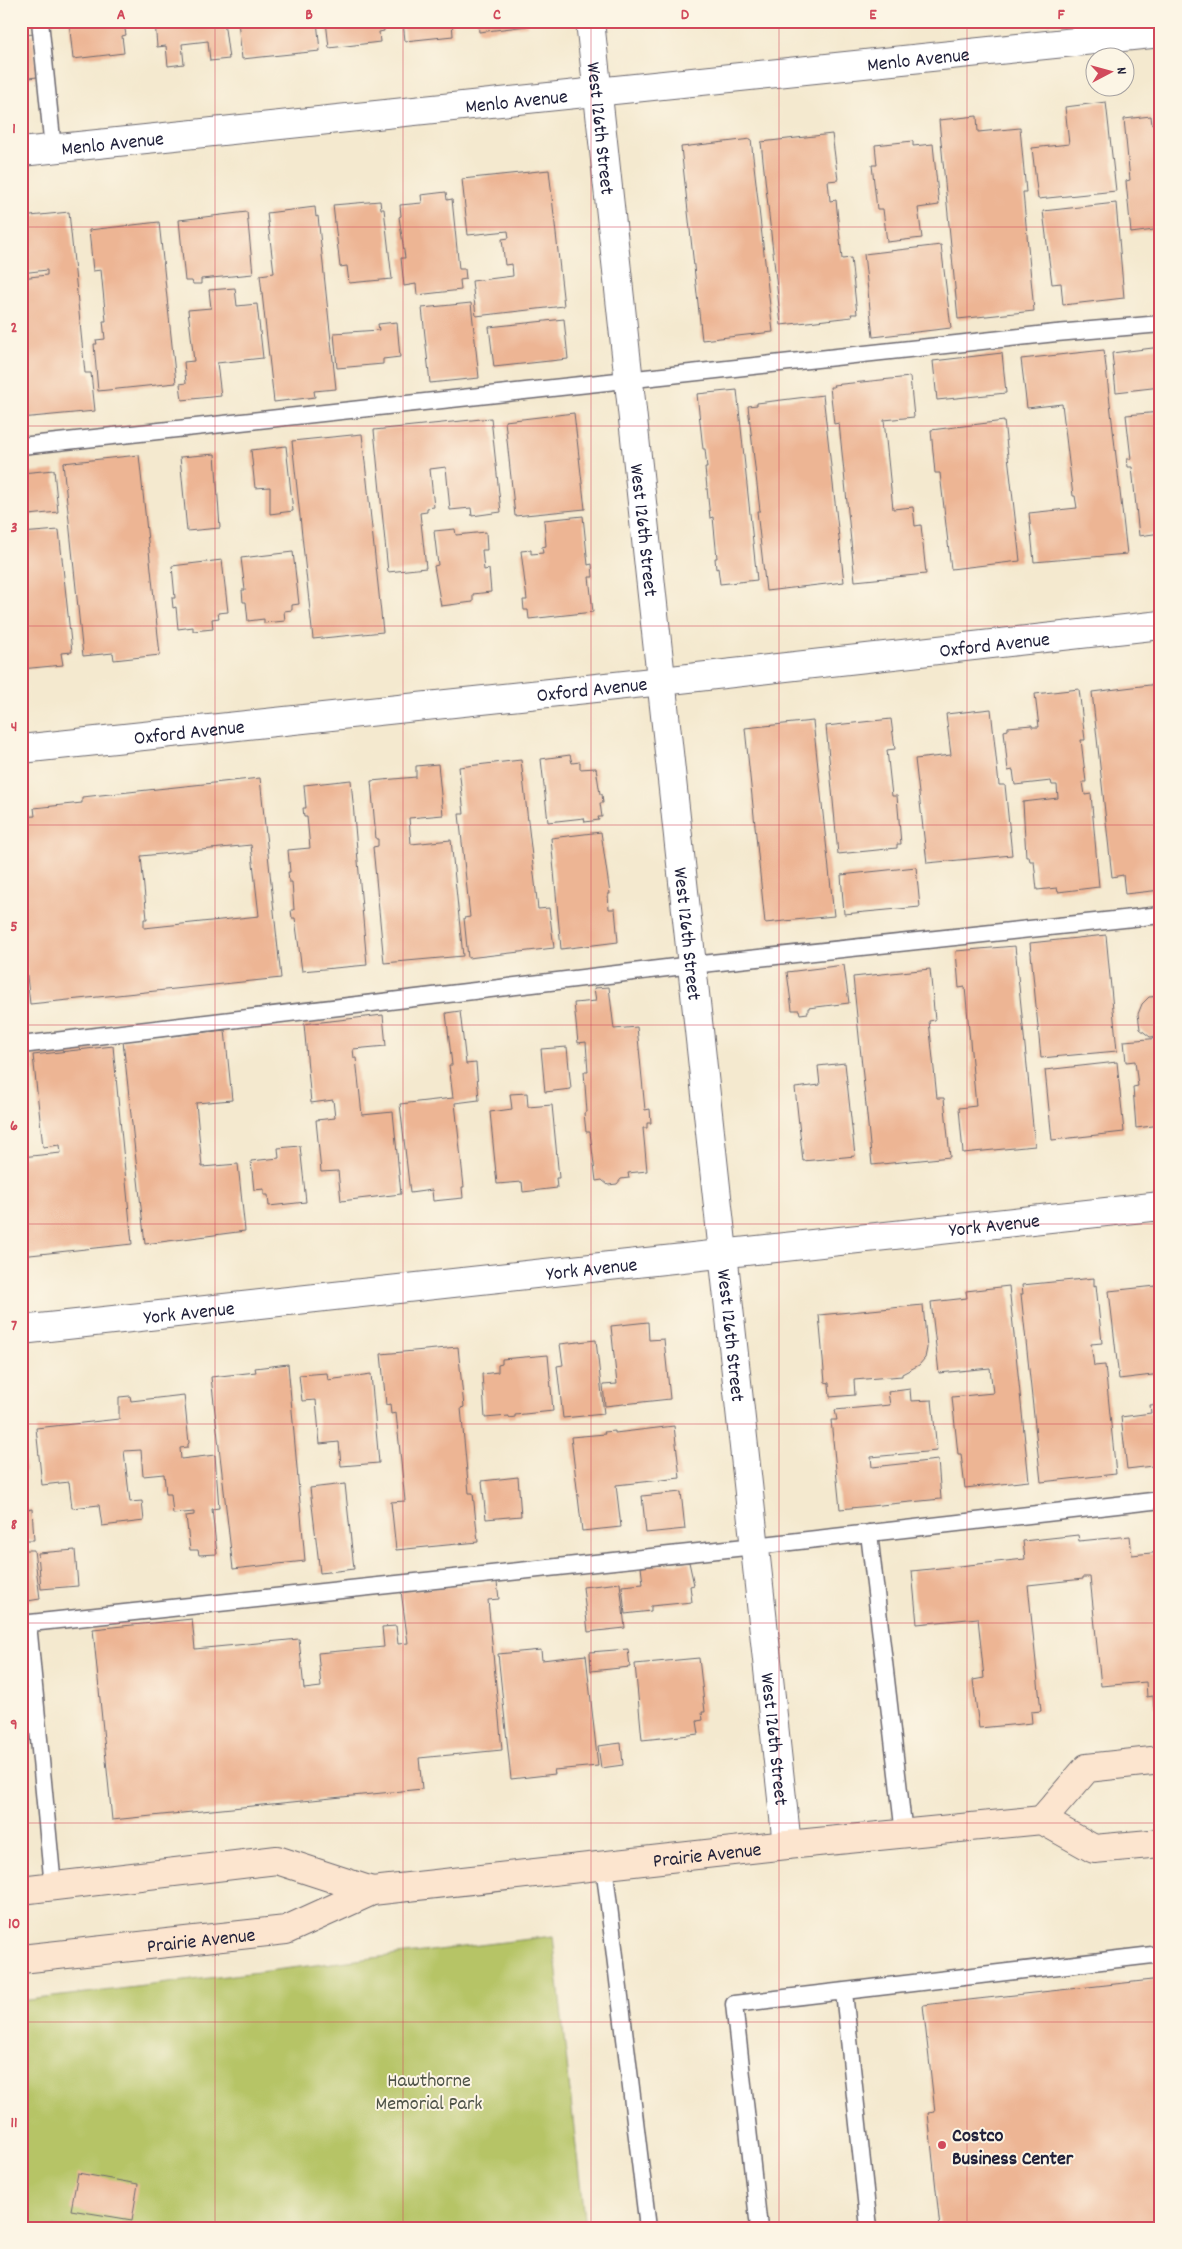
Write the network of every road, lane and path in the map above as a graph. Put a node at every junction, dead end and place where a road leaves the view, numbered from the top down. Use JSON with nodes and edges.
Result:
{"nodes":[{"id":1,"x":40,"y":21,"type":"edge"},
{"id":2,"x":590,"y":21,"type":"edge"},
{"id":3,"x":1161,"y":33,"type":"edge"},
{"id":4,"x":598,"y":91,"type":"junction"},
{"id":5,"x":53,"y":148,"type":"junction"},
{"id":6,"x":21,"y":152,"type":"edge"},
{"id":7,"x":1161,"y":324,"type":"edge"},
{"id":8,"x":629,"y":380,"type":"junction"},
{"id":9,"x":21,"y":446,"type":"edge"},
{"id":10,"x":1161,"y":625,"type":"edge"},
{"id":11,"x":662,"y":681,"type":"junction"},
{"id":12,"x":21,"y":749,"type":"edge"},
{"id":13,"x":1161,"y":915,"type":"edge"},
{"id":14,"x":692,"y":965,"type":"junction"},
{"id":15,"x":21,"y":1045,"type":"edge"},
{"id":16,"x":1161,"y":1206,"type":"edge"},
{"id":17,"x":723,"y":1254,"type":"junction"},
{"id":18,"x":21,"y":1330,"type":"edge"},
{"id":19,"x":1161,"y":1500,"type":"edge"},
{"id":20,"x":869,"y":1533,"type":"junction"},
{"id":21,"x":755,"y":1546,"type":"junction"},
{"id":22,"x":24,"y":1623,"type":"edge"},
{"id":23,"x":1161,"y":1760,"type":"edge"},
{"id":24,"x":1042,"y":1820,"type":"junction"},
{"id":25,"x":904,"y":1834,"type":"junction"},
{"id":26,"x":1161,"y":1843,"type":"edge"},
{"id":27,"x":787,"y":1845,"type":"junction"},
{"id":28,"x":604,"y":1865,"type":"junction"},
{"id":29,"x":53,"y":1887,"type":"junction"},
{"id":30,"x":21,"y":1890,"type":"edge"},
{"id":31,"x":372,"y":1891,"type":"junction"},
{"id":32,"x":1161,"y":1954,"type":"edge"},
{"id":33,"x":21,"y":1959,"type":"edge"},
{"id":34,"x":844,"y":1992,"type":"junction"},
{"id":35,"x":648,"y":2228,"type":"edge"},
{"id":36,"x":758,"y":2228,"type":"edge"},
{"id":37,"x":869,"y":2228,"type":"edge"}],
"edges":[{"from":1,"to":5,"type":"lane"},
{"from":2,"to":4,"type":"street","name":"West 126th Street"},
{"from":3,"to":4,"type":"street","name":"Menlo Avenue"},
{"from":4,"to":5,"type":"street","name":"Menlo Avenue"},
{"from":4,"to":8,"type":"street","name":"West 126th Street"},
{"from":5,"to":6,"type":"street","name":"Menlo Avenue"},
{"from":7,"to":8,"type":"lane"},
{"from":8,"to":9,"type":"lane"},
{"from":8,"to":11,"type":"street","name":"West 126th Street"},
{"from":10,"to":11,"type":"street","name":"Oxford Avenue"},
{"from":11,"to":12,"type":"street","name":"Oxford Avenue"},
{"from":11,"to":14,"type":"street","name":"West 126th Street"},
{"from":13,"to":14,"type":"lane"},
{"from":14,"to":15,"type":"lane"},
{"from":14,"to":17,"type":"street","name":"West 126th Street"},
{"from":16,"to":17,"type":"street","name":"York Avenue"},
{"from":17,"to":18,"type":"street","name":"York Avenue"},
{"from":17,"to":21,"type":"street","name":"West 126th Street"},
{"from":19,"to":20,"type":"lane"},
{"from":20,"to":21,"type":"lane"},
{"from":20,"to":25,"type":"lane"},
{"from":21,"to":22,"type":"lane"},
{"from":21,"to":27,"type":"street","name":"West 126th Street"},
{"from":22,"to":29,"type":"lane"},
{"from":23,"to":24,"type":"main road"},
{"from":24,"to":25,"type":"main road","name":"Prairie Avenue"},
{"from":24,"to":26,"type":"main road"},
{"from":25,"to":27,"type":"main road","name":"Prairie Avenue"},
{"from":27,"to":28,"type":"main road","name":"Prairie Avenue"},
{"from":28,"to":31,"type":"main road","name":"Prairie Avenue"},
{"from":28,"to":35,"type":"lane"},
{"from":29,"to":30,"type":"main road","name":"Prairie Avenue"},
{"from":29,"to":31,"type":"main road","name":"Prairie Avenue"},
{"from":31,"to":33,"type":"main road","name":"Prairie Avenue"},
{"from":32,"to":34,"type":"lane"},
{"from":34,"to":36,"type":"lane"},
{"from":34,"to":37,"type":"lane"}]}
